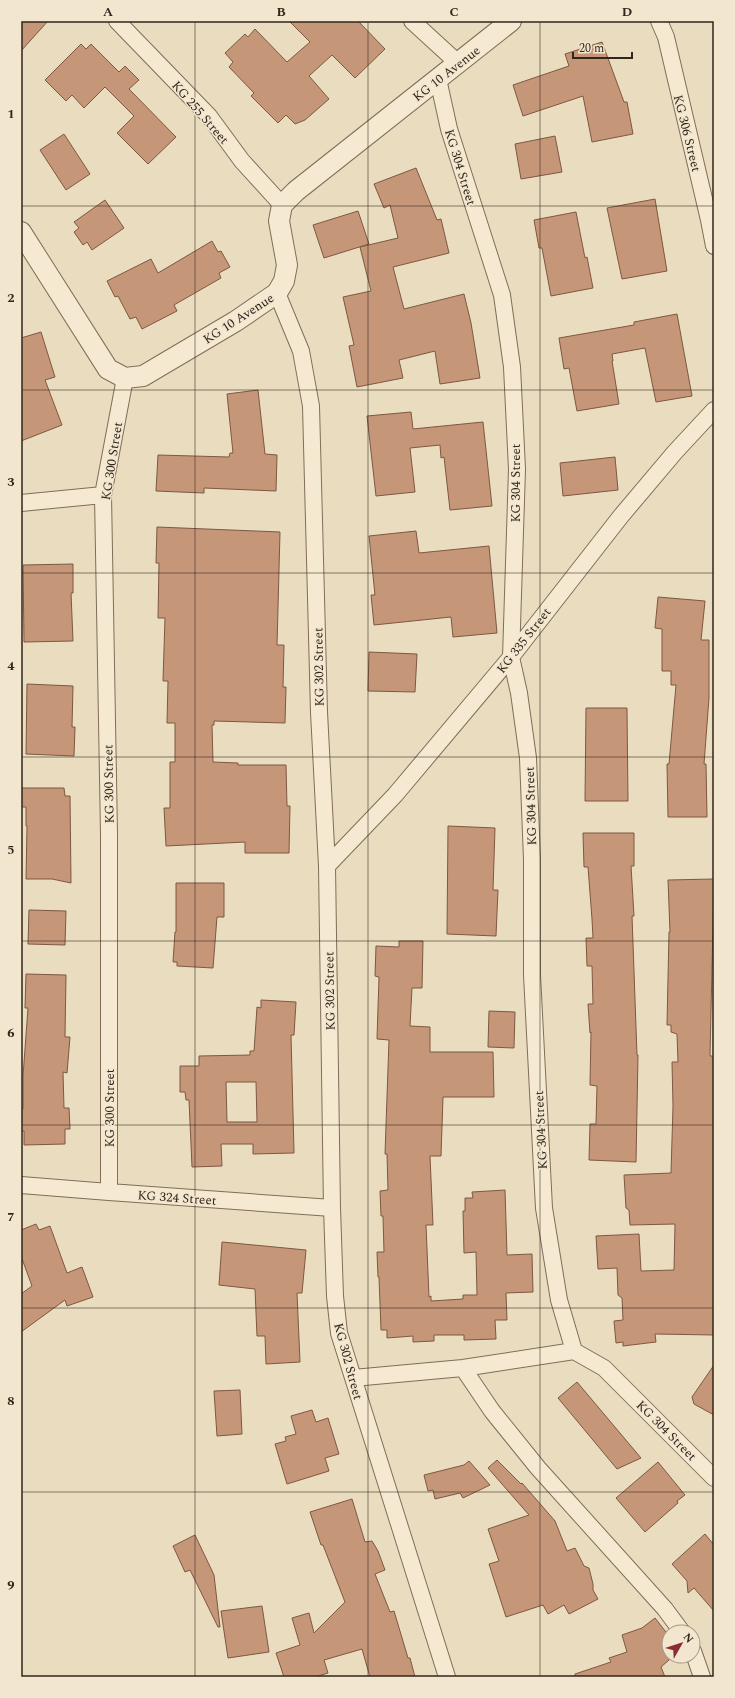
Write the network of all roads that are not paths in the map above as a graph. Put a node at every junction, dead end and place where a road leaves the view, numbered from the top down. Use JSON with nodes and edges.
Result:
{"nodes":[{"id":1,"x":117,"y":21,"type":"edge"},
{"id":2,"x":412,"y":21,"type":"edge"},
{"id":3,"x":512,"y":21,"type":"edge"},
{"id":4,"x":659,"y":21,"type":"edge"},
{"id":5,"x":459,"y":64,"type":"junction"},
{"id":6,"x":438,"y":79,"type":"junction"},
{"id":7,"x":282,"y":205,"type":"junction"},
{"id":8,"x":21,"y":232,"type":"edge"},
{"id":9,"x":714,"y":246,"type":"edge"},
{"id":10,"x":277,"y":294,"type":"junction"},
{"id":11,"x":125,"y":378,"type":"junction"},
{"id":12,"x":714,"y":410,"type":"edge"},
{"id":13,"x":103,"y":495,"type":"junction"},
{"id":14,"x":21,"y":503,"type":"edge"},
{"id":15,"x":511,"y":657,"type":"junction"},
{"id":16,"x":328,"y":866,"type":"junction"},
{"id":17,"x":21,"y":1185,"type":"edge"},
{"id":18,"x":109,"y":1192,"type":"junction"},
{"id":19,"x":332,"y":1208,"type":"junction"},
{"id":20,"x":574,"y":1351,"type":"junction"},
{"id":21,"x":463,"y":1368,"type":"junction"},
{"id":22,"x":353,"y":1378,"type":"junction"},
{"id":23,"x":714,"y":1478,"type":"edge"},
{"id":24,"x":676,"y":1624,"type":"edge"},
{"id":25,"x":697,"y":1664,"type":"edge"},
{"id":26,"x":447,"y":1677,"type":"edge"},
{"id":27,"x":702,"y":1677,"type":"edge"}],
"edges":[{"from":1,"to":7,"type":"street","name":"KG 255 Street"},
{"from":2,"to":5,"type":"street"},
{"from":3,"to":5,"type":"street","name":"KG 10 Avenue"},
{"from":4,"to":9,"type":"street","name":"KG 306 Street"},
{"from":5,"to":6,"type":"street","name":"KG 10 Avenue"},
{"from":6,"to":7,"type":"street","name":"KG 10 Avenue"},
{"from":6,"to":15,"type":"street","name":"KG 304 Street"},
{"from":7,"to":10,"type":"street","name":"KG 10 Avenue"},
{"from":8,"to":11,"type":"street"},
{"from":10,"to":11,"type":"street","name":"KG 10 Avenue"},
{"from":10,"to":16,"type":"street","name":"KG 302 Street"},
{"from":11,"to":13,"type":"street","name":"KG 300 Street"},
{"from":12,"to":15,"type":"street","name":"KG 335 Street"},
{"from":13,"to":14,"type":"street"},
{"from":13,"to":18,"type":"street","name":"KG 300 Street"},
{"from":15,"to":16,"type":"street","name":"KG 335 Street"},
{"from":15,"to":20,"type":"street","name":"KG 304 Street"},
{"from":16,"to":19,"type":"street","name":"KG 302 Street"},
{"from":17,"to":18,"type":"street","name":"KG 324 Street"},
{"from":18,"to":19,"type":"street","name":"KG 324 Street"},
{"from":19,"to":22,"type":"street","name":"KG 302 Street"},
{"from":20,"to":21,"type":"street"},
{"from":20,"to":23,"type":"street","name":"KG 304 Street"},
{"from":21,"to":22,"type":"street"},
{"from":21,"to":24,"type":"street"},
{"from":22,"to":26,"type":"street","name":"KG 302 Street"},
{"from":25,"to":27,"type":"street"}]}
